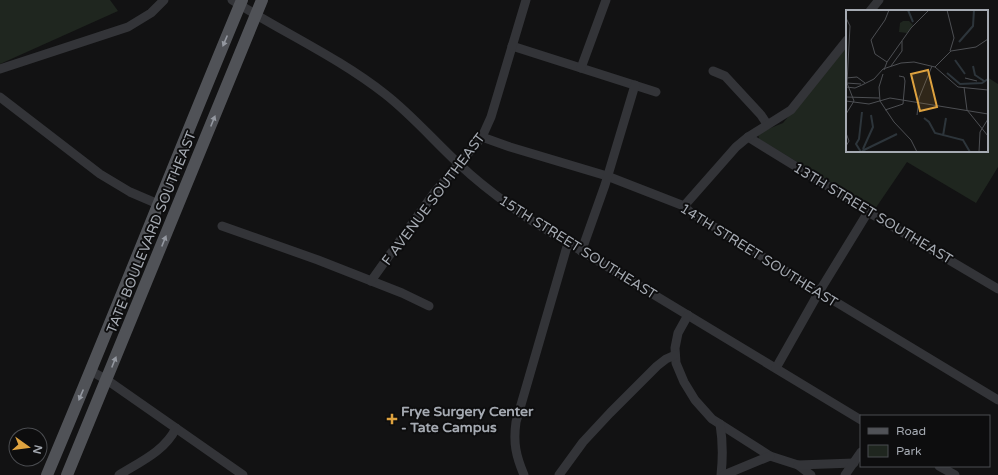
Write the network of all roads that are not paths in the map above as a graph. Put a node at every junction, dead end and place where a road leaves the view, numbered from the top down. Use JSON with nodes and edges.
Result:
{"nodes":[{"id":1,"x":164,"y":0,"type":"edge"},
{"id":2,"x":262,"y":0,"type":"edge"},
{"id":3,"x":526,"y":0,"type":"edge"},
{"id":4,"x":606,"y":0,"type":"edge"},
{"id":5,"x":879,"y":0,"type":"edge"},
{"id":6,"x":238,"y":2,"type":"edge"},
{"id":7,"x":871,"y":10,"type":"edge"},
{"id":8,"x":256,"y":15,"type":"junction"},
{"id":9,"x":846,"y":41,"type":"edge"},
{"id":10,"x":512,"y":46,"type":"junction"},
{"id":11,"x":581,"y":68,"type":"junction"},
{"id":12,"x":0,"y":69,"type":"edge"},
{"id":13,"x":713,"y":71,"type":"dead end"},
{"id":14,"x":635,"y":85,"type":"junction"},
{"id":15,"x":656,"y":92,"type":"dead end"},
{"id":16,"x":0,"y":97,"type":"edge"},
{"id":17,"x":767,"y":124,"type":"junction"},
{"id":18,"x":748,"y":136,"type":"junction"},
{"id":19,"x":482,"y":137,"type":"junction"},
{"id":20,"x":459,"y":164,"type":"junction"},
{"id":21,"x":607,"y":176,"type":"junction"},
{"id":22,"x":158,"y":204,"type":"junction"},
{"id":23,"x":684,"y":206,"type":"junction"},
{"id":24,"x":868,"y":212,"type":"junction"},
{"id":25,"x":222,"y":226,"type":"dead end"},
{"id":26,"x":568,"y":243,"type":"junction"},
{"id":27,"x":581,"y":250,"type":"junction"},
{"id":28,"x":372,"y":281,"type":"junction"},
{"id":29,"x":998,"y":289,"type":"edge"},
{"id":30,"x":819,"y":292,"type":"junction"},
{"id":31,"x":429,"y":306,"type":"dead end"},
{"id":32,"x":688,"y":315,"type":"junction"},
{"id":33,"x":675,"y":356,"type":"junction"},
{"id":34,"x":776,"y":368,"type":"junction"},
{"id":35,"x":91,"y":371,"type":"junction"},
{"id":36,"x":107,"y":380,"type":"junction"},
{"id":37,"x":998,"y":400,"type":"edge"},
{"id":38,"x":860,"y":419,"type":"edge"},
{"id":39,"x":720,"y":424,"type":"junction"},
{"id":40,"x":176,"y":428,"type":"junction"},
{"id":41,"x":860,"y":454,"type":"edge"},
{"id":42,"x":770,"y":456,"type":"junction"},
{"id":43,"x":854,"y":463,"type":"junction"},
{"id":44,"x":798,"y":465,"type":"junction"},
{"id":45,"x":941,"y":467,"type":"edge"},
{"id":46,"x":47,"y":475,"type":"edge"},
{"id":47,"x":67,"y":475,"type":"edge"},
{"id":48,"x":119,"y":475,"type":"edge"},
{"id":49,"x":243,"y":475,"type":"edge"},
{"id":50,"x":524,"y":475,"type":"edge"},
{"id":51,"x":559,"y":475,"type":"edge"},
{"id":52,"x":722,"y":475,"type":"edge"},
{"id":53,"x":811,"y":475,"type":"edge"},
{"id":54,"x":845,"y":475,"type":"edge"},
{"id":55,"x":955,"y":475,"type":"edge"}],
"edges":[{"from":1,"to":12,"type":"street"},
{"from":2,"to":8,"type":"main road","name":"TATE BOULEVARD SOUTHEAST"},
{"from":3,"to":10,"type":"street","name":"F AVENUE SOUTHEAST"},
{"from":4,"to":11,"type":"street"},
{"from":5,"to":7,"type":"street"},
{"from":6,"to":8,"type":"street","name":"15TH STREET SOUTHEAST"},
{"from":6,"to":22,"type":"main road","name":"TATE BOULEVARD SOUTHEAST","one_way":true},
{"from":8,"to":20,"type":"street","name":"15TH STREET SOUTHEAST"},
{"from":36,"to":8,"type":"main road","name":"TATE BOULEVARD SOUTHEAST","one_way":true},
{"from":9,"to":17,"type":"street"},
{"from":10,"to":11,"type":"street"},
{"from":10,"to":19,"type":"street","name":"F AVENUE SOUTHEAST"},
{"from":11,"to":14,"type":"street"},
{"from":13,"to":17,"type":"street"},
{"from":14,"to":15,"type":"street"},
{"from":14,"to":21,"type":"street"},
{"from":16,"to":22,"type":"street"},
{"from":17,"to":18,"type":"street"},
{"from":18,"to":23,"type":"street"},
{"from":18,"to":24,"type":"street","name":"13TH STREET SOUTHEAST"},
{"from":19,"to":20,"type":"street","name":"F AVENUE SOUTHEAST"},
{"from":19,"to":21,"type":"street","name":"14TH STREET SOUTHEAST"},
{"from":20,"to":26,"type":"street","name":"15TH STREET SOUTHEAST"},
{"from":20,"to":28,"type":"street","name":"F AVENUE SOUTHEAST"},
{"from":21,"to":23,"type":"street","name":"14TH STREET SOUTHEAST"},
{"from":21,"to":27,"type":"street"},
{"from":22,"to":35,"type":"main road","name":"TATE BOULEVARD SOUTHEAST"},
{"from":23,"to":30,"type":"street","name":"14TH STREET SOUTHEAST"},
{"from":24,"to":29,"type":"street","name":"13TH STREET SOUTHEAST"},
{"from":24,"to":30,"type":"street"},
{"from":25,"to":28,"type":"street"},
{"from":26,"to":27,"type":"street","name":"15TH STREET SOUTHEAST"},
{"from":26,"to":50,"type":"street"},
{"from":27,"to":32,"type":"street","name":"15TH STREET SOUTHEAST"},
{"from":28,"to":31,"type":"street"},
{"from":30,"to":34,"type":"street"},
{"from":30,"to":37,"type":"street","name":"14TH STREET SOUTHEAST"},
{"from":32,"to":33,"type":"street"},
{"from":32,"to":34,"type":"street","name":"15TH STREET SOUTHEAST"},
{"from":33,"to":39,"type":"street"},
{"from":33,"to":51,"type":"street"},
{"from":34,"to":38,"type":"street","name":"15TH STREET SOUTHEAST"},
{"from":35,"to":36,"type":"street"},
{"from":35,"to":46,"type":"main road","name":"TATE BOULEVARD SOUTHEAST","one_way":true},
{"from":36,"to":40,"type":"street"},
{"from":36,"to":47,"type":"main road","name":"TATE BOULEVARD SOUTHEAST"},
{"from":39,"to":42,"type":"street"},
{"from":39,"to":52,"type":"street"},
{"from":40,"to":48,"type":"street"},
{"from":40,"to":49,"type":"street"},
{"from":41,"to":43,"type":"street"},
{"from":42,"to":44,"type":"street"},
{"from":42,"to":52,"type":"street"},
{"from":43,"to":44,"type":"street"},
{"from":43,"to":54,"type":"street"},
{"from":44,"to":53,"type":"street"},
{"from":45,"to":55,"type":"street"}]}
